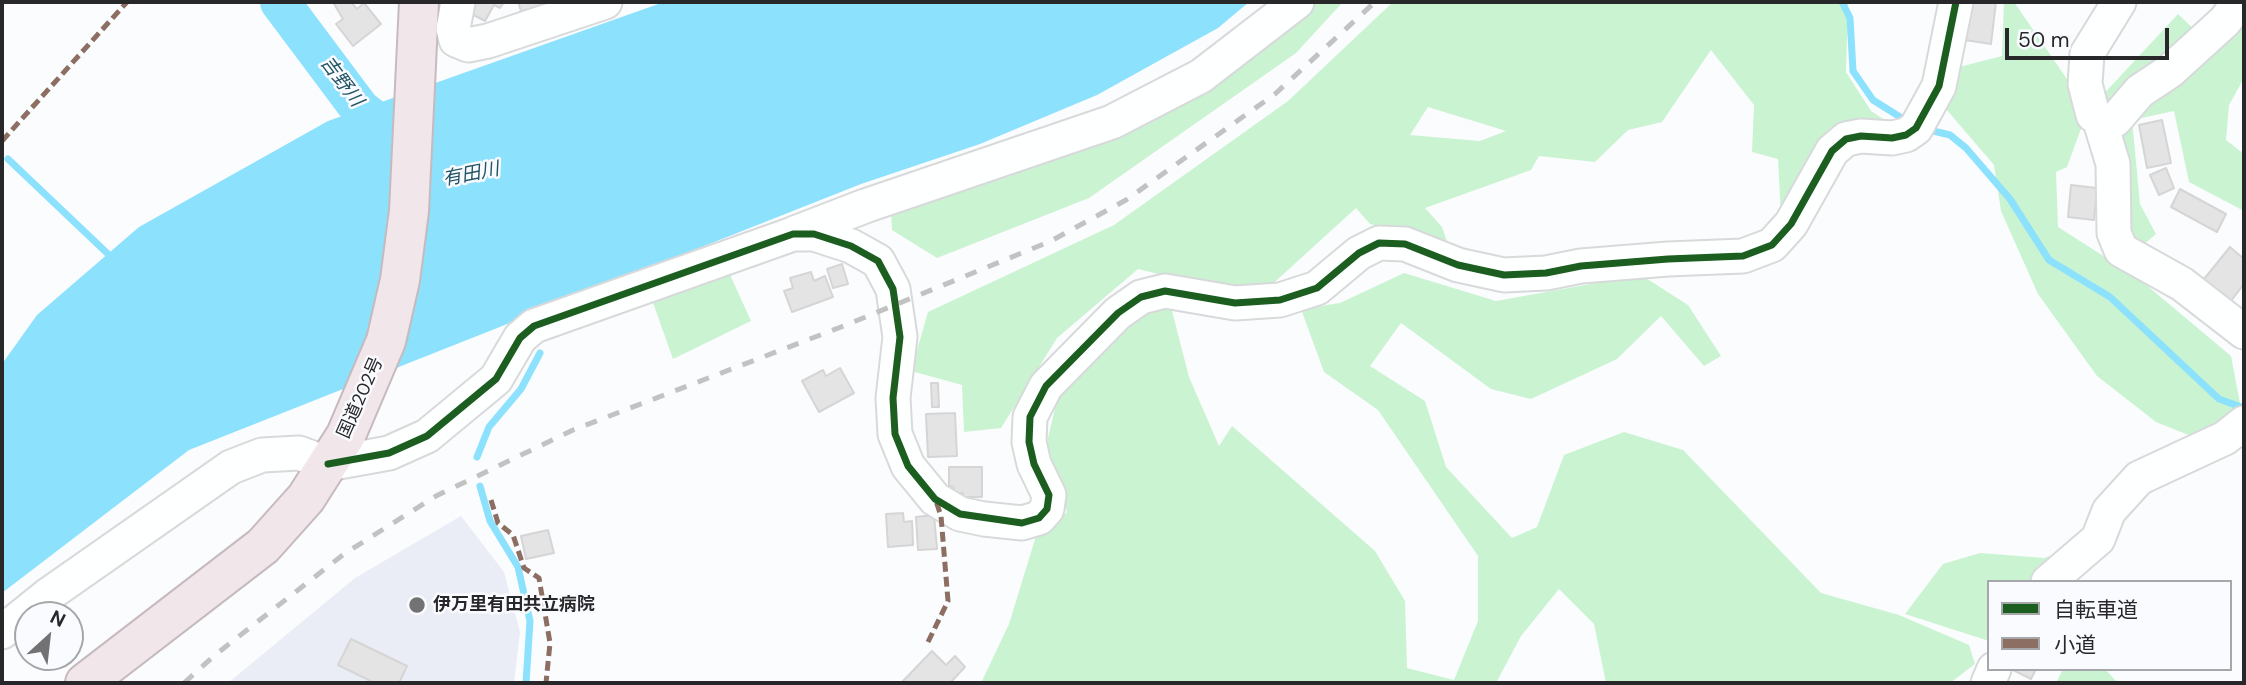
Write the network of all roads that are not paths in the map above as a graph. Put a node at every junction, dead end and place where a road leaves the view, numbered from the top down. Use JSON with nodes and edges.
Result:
{"nodes":[{"id":1,"x":419,"y":2,"type":"edge"},
{"id":2,"x":458,"y":2,"type":"edge"},
{"id":3,"x":605,"y":2,"type":"edge"},
{"id":4,"x":1297,"y":2,"type":"edge"},
{"id":5,"x":1956,"y":2,"type":"edge"},
{"id":6,"x":2119,"y":2,"type":"edge"},
{"id":7,"x":2239,"y":2,"type":"edge"},
{"id":8,"x":2100,"y":121,"type":"junction"},
{"id":9,"x":793,"y":234,"type":"junction"},
{"id":10,"x":2244,"y":332,"type":"edge"},
{"id":11,"x":2244,"y":423,"type":"edge"},
{"id":12,"x":328,"y":464,"type":"junction"},
{"id":13,"x":2050,"y":580,"type":"edge"},
{"id":14,"x":2,"y":632,"type":"edge"},
{"id":15,"x":85,"y":683,"type":"edge"}],
"edges":[{"from":1,"to":12,"type":"highway","name":"国道202号"},
{"from":2,"to":3,"type":"street"},
{"from":4,"to":9,"type":"street"},
{"from":5,"to":9,"type":"street"},
{"from":6,"to":8,"type":"street"},
{"from":7,"to":8,"type":"street"},
{"from":8,"to":10,"type":"street"},
{"from":9,"to":12,"type":"street"},
{"from":11,"to":13,"type":"street"},
{"from":12,"to":14,"type":"street"},
{"from":12,"to":15,"type":"highway","name":"国道202号"}]}
